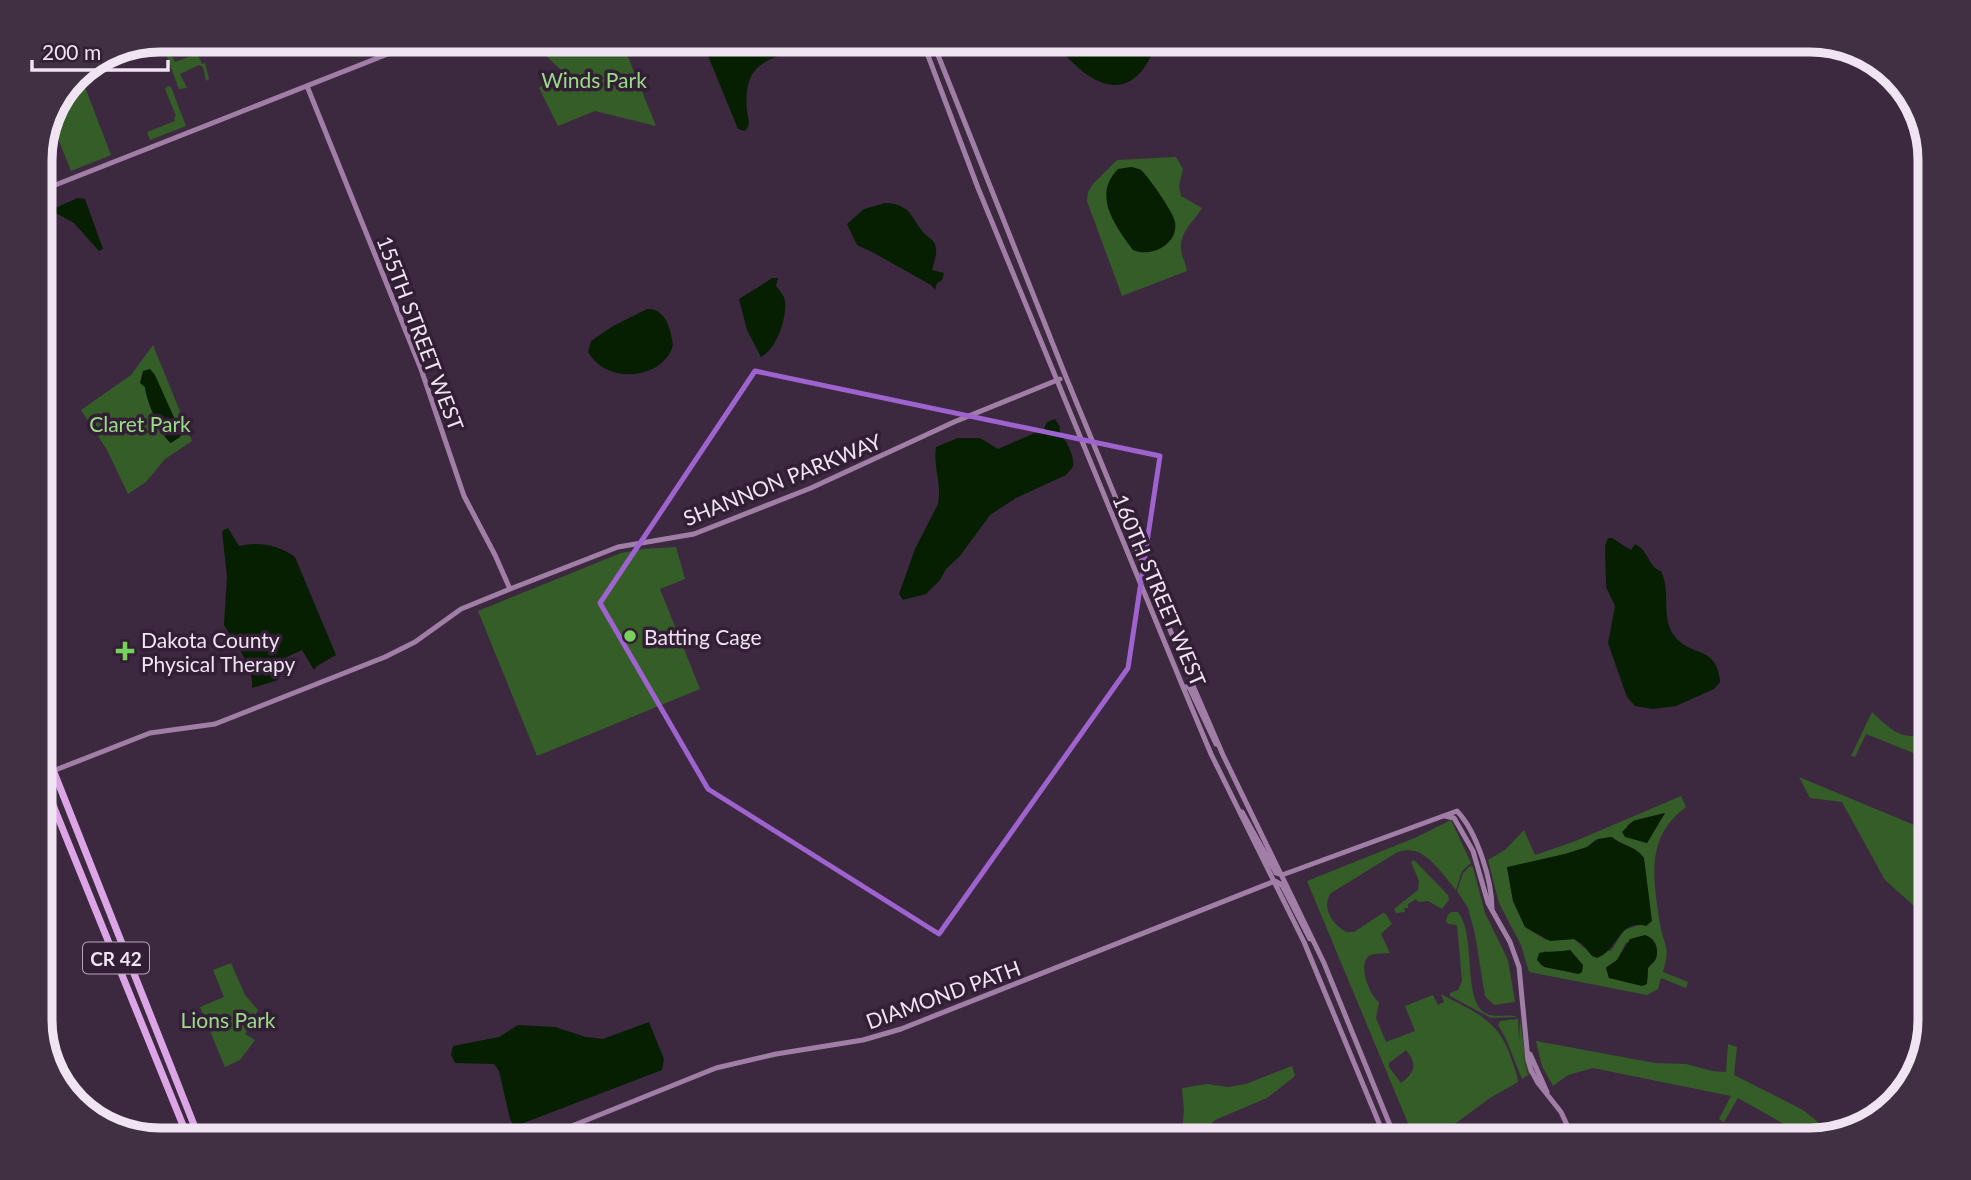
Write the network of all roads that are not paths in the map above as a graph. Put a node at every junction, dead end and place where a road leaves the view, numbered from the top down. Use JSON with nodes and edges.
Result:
{"nodes":[{"id":1,"x":390,"y":53,"type":"edge"},
{"id":2,"x":927,"y":53,"type":"edge"},
{"id":3,"x":937,"y":53,"type":"edge"},
{"id":4,"x":307,"y":86,"type":"junction"},
{"id":5,"x":53,"y":186,"type":"edge"},
{"id":6,"x":1066,"y":377,"type":"junction"},
{"id":7,"x":1056,"y":380,"type":"junction"},
{"id":8,"x":510,"y":589,"type":"junction"},
{"id":9,"x":1183,"y":687,"type":"junction"},
{"id":10,"x":1221,"y":751,"type":"junction"},
{"id":11,"x":54,"y":771,"type":"joint"},
{"id":12,"x":53,"y":805,"type":"edge"},
{"id":13,"x":1237,"y":806,"type":"junction"},
{"id":14,"x":1282,"y":875,"type":"junction"},
{"id":15,"x":1275,"y":881,"type":"junction"},
{"id":16,"x":1315,"y":945,"type":"junction"},
{"id":17,"x":184,"y":1128,"type":"edge"},
{"id":18,"x":195,"y":1128,"type":"edge"},
{"id":19,"x":567,"y":1128,"type":"edge"},
{"id":20,"x":1381,"y":1128,"type":"edge"},
{"id":21,"x":1391,"y":1128,"type":"edge"},
{"id":22,"x":1569,"y":1128,"type":"edge"}],
"edges":[{"from":1,"to":4,"type":"street"},
{"from":2,"to":7,"type":"street","name":"160TH STREET WEST"},
{"from":3,"to":6,"type":"street","name":"160TH STREET WEST"},
{"from":4,"to":5,"type":"street"},
{"from":4,"to":8,"type":"street","name":"155TH STREET WEST"},
{"from":6,"to":7,"type":"street","name":"SHANNON PARKWAY"},
{"from":6,"to":10,"type":"street","name":"160TH STREET WEST"},
{"from":7,"to":8,"type":"street","name":"SHANNON PARKWAY"},
{"from":7,"to":9,"type":"street","name":"160TH STREET WEST"},
{"from":8,"to":11,"type":"street","name":"SHANNON PARKWAY"},
{"from":9,"to":10,"type":"street"},
{"from":9,"to":13,"type":"street","name":"160TH STREET WEST"},
{"from":10,"to":14,"type":"street","name":"160TH STREET WEST"},
{"from":11,"to":18,"type":"highway","number":"CR 42"},
{"from":12,"to":17,"type":"highway","number":"CR 42"},
{"from":13,"to":14,"type":"street"},
{"from":13,"to":15,"type":"street","name":"160TH STREET WEST"},
{"from":14,"to":16,"type":"street","name":"160TH STREET WEST"},
{"from":14,"to":22,"type":"street"},
{"from":15,"to":16,"type":"street"},
{"from":15,"to":19,"type":"street","name":"DIAMOND PATH"},
{"from":15,"to":20,"type":"street","name":"160TH STREET WEST"},
{"from":16,"to":21,"type":"street","name":"160TH STREET WEST"}]}
